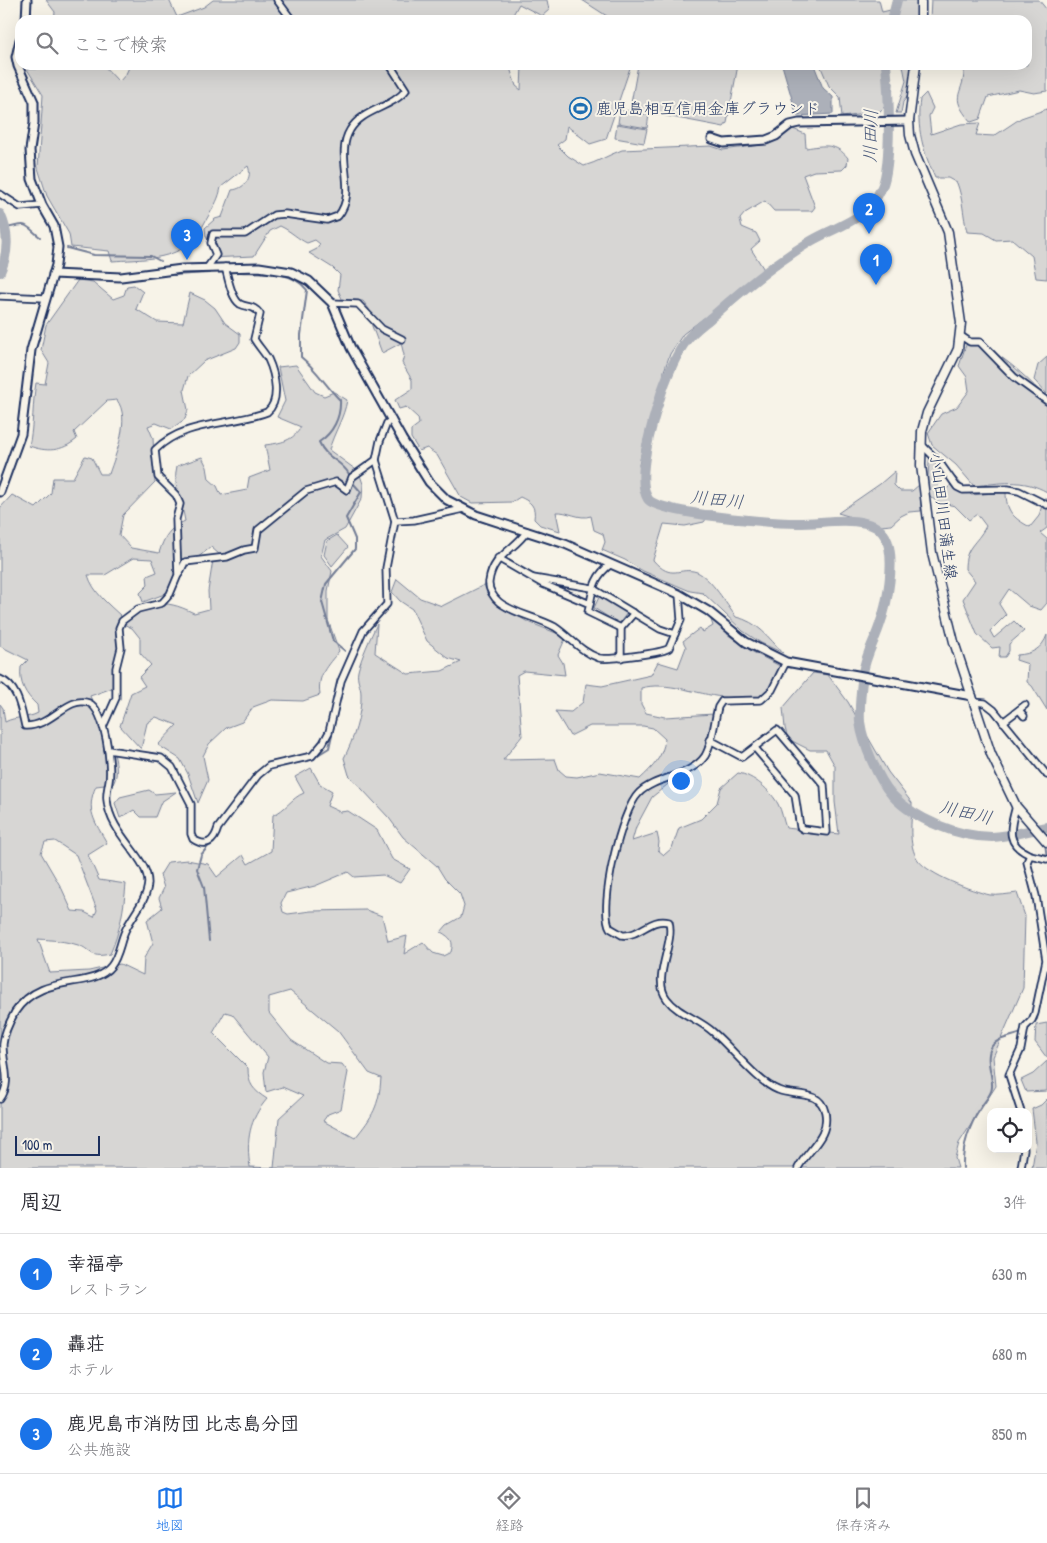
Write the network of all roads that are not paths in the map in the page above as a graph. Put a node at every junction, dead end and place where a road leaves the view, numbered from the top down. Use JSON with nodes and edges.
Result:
{"nodes":[{"id":1,"x":27,"y":0,"type":"edge"},
{"id":2,"x":277,"y":0,"type":"edge"},
{"id":3,"x":922,"y":0,"type":"edge"},
{"id":4,"x":26,"y":15,"type":"edge"},
{"id":5,"x":288,"y":15,"type":"edge"},
{"id":6,"x":921,"y":15,"type":"edge"},
{"id":7,"x":20,"y":70,"type":"edge"},
{"id":8,"x":393,"y":70,"type":"edge"},
{"id":9,"x":915,"y":70,"type":"edge"},
{"id":10,"x":906,"y":121,"type":"junction"},
{"id":11,"x":712,"y":139,"type":"dead end"},
{"id":12,"x":0,"y":194,"type":"edge"},
{"id":13,"x":42,"y":205,"type":"junction"},
{"id":14,"x":225,"y":267,"type":"junction"},
{"id":15,"x":207,"y":268,"type":"junction"},
{"id":16,"x":52,"y":274,"type":"junction"},
{"id":17,"x":0,"y":296,"type":"edge"},
{"id":18,"x":45,"y":298,"type":"junction"},
{"id":19,"x":332,"y":303,"type":"junction"},
{"id":20,"x":961,"y":336,"type":"junction"},
{"id":21,"x":402,"y":339,"type":"dead end"},
{"id":22,"x":1047,"y":400,"type":"edge"},
{"id":23,"x":392,"y":420,"type":"junction"},
{"id":24,"x":921,"y":444,"type":"junction"},
{"id":25,"x":376,"y":460,"type":"junction"},
{"id":26,"x":0,"y":492,"type":"edge"},
{"id":27,"x":1047,"y":505,"type":"edge"},
{"id":28,"x":463,"y":508,"type":"junction"},
{"id":29,"x":395,"y":521,"type":"junction"},
{"id":30,"x":527,"y":531,"type":"junction"},
{"id":31,"x":498,"y":558,"type":"junction"},
{"id":32,"x":611,"y":564,"type":"junction"},
{"id":33,"x":178,"y":575,"type":"junction"},
{"id":34,"x":532,"y":578,"type":"junction"},
{"id":35,"x":592,"y":588,"type":"junction"},
{"id":36,"x":679,"y":594,"type":"junction"},
{"id":37,"x":590,"y":604,"type":"junction"},
{"id":38,"x":634,"y":613,"type":"junction"},
{"id":39,"x":621,"y":628,"type":"junction"},
{"id":40,"x":675,"y":634,"type":"junction"},
{"id":41,"x":621,"y":658,"type":"junction"},
{"id":42,"x":786,"y":662,"type":"junction"},
{"id":43,"x":0,"y":679,"type":"edge"},
{"id":44,"x":973,"y":699,"type":"junction"},
{"id":45,"x":1026,"y":705,"type":"dead end"},
{"id":46,"x":1019,"y":710,"type":"junction"},
{"id":47,"x":1024,"y":716,"type":"dead end"},
{"id":48,"x":1003,"y":722,"type":"junction"},
{"id":49,"x":104,"y":727,"type":"junction"},
{"id":50,"x":710,"y":740,"type":"junction"},
{"id":51,"x":755,"y":748,"type":"junction"},
{"id":52,"x":108,"y":750,"type":"junction"},
{"id":53,"x":1047,"y":776,"type":"edge"},
{"id":54,"x":1016,"y":806,"type":"junction"},
{"id":55,"x":1047,"y":842,"type":"edge"},
{"id":56,"x":1030,"y":856,"type":"junction"},
{"id":57,"x":1045,"y":859,"type":"edge"},
{"id":58,"x":0,"y":1099,"type":"edge"},
{"id":59,"x":1020,"y":1108,"type":"edge"},
{"id":60,"x":1023,"y":1153,"type":"edge"},
{"id":61,"x":798,"y":1168,"type":"edge"},
{"id":62,"x":1021,"y":1168,"type":"edge"}],
"edges":[{"from":1,"to":4,"type":"street"},
{"from":2,"to":5,"type":"street"},
{"from":3,"to":6,"type":"main road"},
{"from":7,"to":13,"type":"street"},
{"from":8,"to":15,"type":"street"},
{"from":9,"to":10,"type":"main road","name":"小山田川田蒲生線"},
{"from":10,"to":11,"type":"street"},
{"from":10,"to":20,"type":"main road","name":"小山田川田蒲生線"},
{"from":12,"to":13,"type":"street"},
{"from":13,"to":16,"type":"street"},
{"from":14,"to":15,"type":"street"},
{"from":14,"to":19,"type":"street"},
{"from":14,"to":33,"type":"street"},
{"from":15,"to":16,"type":"street"},
{"from":16,"to":18,"type":"street"},
{"from":17,"to":18,"type":"street"},
{"from":18,"to":26,"type":"street"},
{"from":19,"to":21,"type":"street"},
{"from":19,"to":23,"type":"street"},
{"from":20,"to":22,"type":"street"},
{"from":20,"to":24,"type":"main road","name":"小山田川田蒲生線"},
{"from":23,"to":25,"type":"street"},
{"from":23,"to":28,"type":"street"},
{"from":24,"to":27,"type":"street"},
{"from":24,"to":44,"type":"main road","name":"小山田川田蒲生線"},
{"from":25,"to":29,"type":"street"},
{"from":25,"to":33,"type":"street"},
{"from":28,"to":29,"type":"street"},
{"from":28,"to":30,"type":"street"},
{"from":29,"to":52,"type":"street"},
{"from":30,"to":31,"type":"street"},
{"from":30,"to":32,"type":"street"},
{"from":31,"to":34,"type":"street"},
{"from":31,"to":41,"type":"street"},
{"from":32,"to":35,"type":"street"},
{"from":32,"to":36,"type":"street"},
{"from":33,"to":49,"type":"street"},
{"from":34,"to":35,"type":"street"},
{"from":34,"to":37,"type":"street"},
{"from":35,"to":37,"type":"street"},
{"from":35,"to":38,"type":"street"},
{"from":36,"to":40,"type":"street"},
{"from":36,"to":42,"type":"street"},
{"from":37,"to":39,"type":"street"},
{"from":38,"to":39,"type":"street"},
{"from":38,"to":40,"type":"street"},
{"from":39,"to":41,"type":"street"},
{"from":40,"to":41,"type":"street"},
{"from":42,"to":44,"type":"street"},
{"from":42,"to":50,"type":"street"},
{"from":43,"to":49,"type":"street"},
{"from":44,"to":48,"type":"street"},
{"from":44,"to":54,"type":"main road","name":"小山田川田蒲生線"},
{"from":45,"to":46,"type":"street"},
{"from":46,"to":47,"type":"street"},
{"from":46,"to":48,"type":"street"},
{"from":48,"to":53,"type":"street"},
{"from":49,"to":52,"type":"street"},
{"from":50,"to":51,"type":"street"},
{"from":50,"to":61,"type":"street"},
{"from":51,"to":51,"type":"street"},
{"from":52,"to":58,"type":"street"},
{"from":54,"to":55,"type":"main road","name":"小山田川田蒲生線"},
{"from":54,"to":56,"type":"street"},
{"from":56,"to":57,"type":"street"},
{"from":56,"to":59,"type":"street"},
{"from":60,"to":62,"type":"street"}]}
